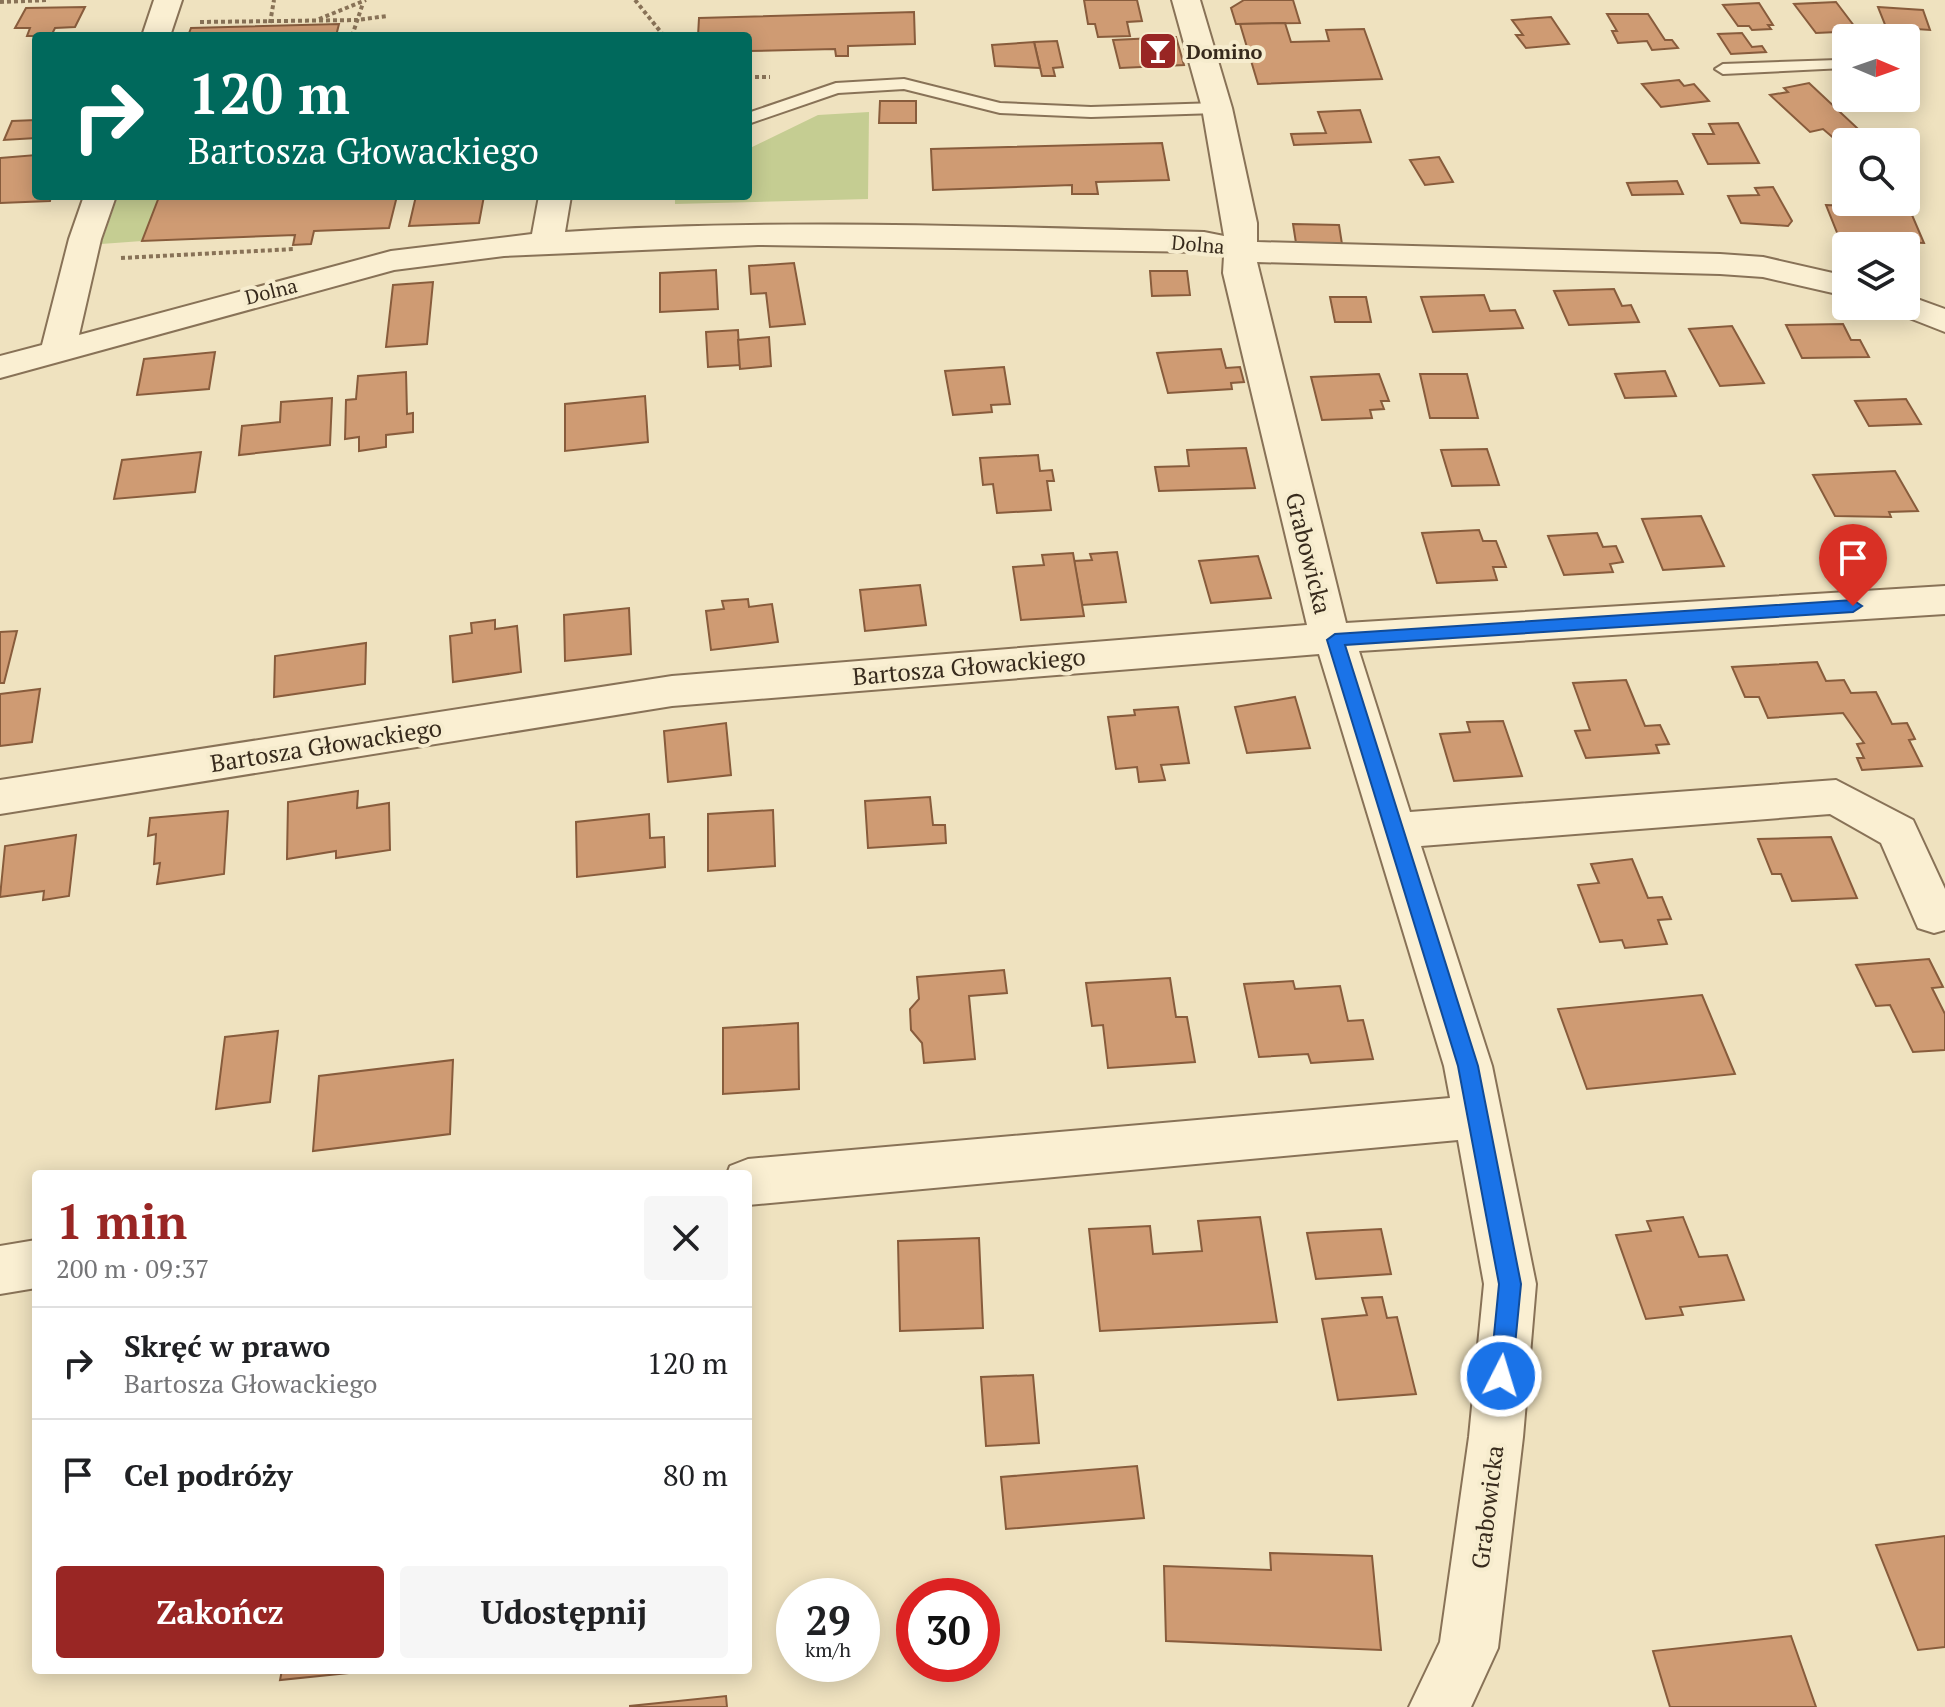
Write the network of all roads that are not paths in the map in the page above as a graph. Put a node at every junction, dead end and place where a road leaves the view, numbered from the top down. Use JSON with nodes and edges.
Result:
{"nodes":[{"id":1,"x":168,"y":0,"type":"edge"},
{"id":2,"x":1186,"y":0,"type":"edge"},
{"id":3,"x":157,"y":32,"type":"edge"},
{"id":4,"x":1832,"y":65,"type":"edge"},
{"id":5,"x":1723,"y":69,"type":"dead end"},
{"id":6,"x":1217,"y":108,"type":"junction"},
{"id":7,"x":752,"y":118,"type":"edge"},
{"id":8,"x":99,"y":200,"type":"edge"},
{"id":9,"x":554,"y":200,"type":"edge"},
{"id":10,"x":547,"y":243,"type":"junction"},
{"id":11,"x":1239,"y":248,"type":"junction"},
{"id":12,"x":1832,"y":283,"type":"edge"},
{"id":13,"x":1920,"y":311,"type":"edge"},
{"id":14,"x":1945,"y":321,"type":"edge"},
{"id":15,"x":58,"y":350,"type":"junction"},
{"id":16,"x":0,"y":367,"type":"edge"},
{"id":17,"x":1945,"y":600,"type":"edge"},
{"id":18,"x":1335,"y":640,"type":"junction"},
{"id":19,"x":0,"y":797,"type":"edge"},
{"id":20,"x":1393,"y":831,"type":"junction"},
{"id":21,"x":1934,"y":915,"type":"dead end"},
{"id":22,"x":1478,"y":1117,"type":"junction"},
{"id":23,"x":752,"y":1182,"type":"edge"},
{"id":24,"x":32,"y":1265,"type":"edge"},
{"id":25,"x":0,"y":1270,"type":"edge"},
{"id":26,"x":1439,"y":1707,"type":"edge"}],
"edges":[{"from":1,"to":3,"type":"street"},
{"from":2,"to":6,"type":"street","name":"Grabowicka"},
{"from":4,"to":5,"type":"lane"},
{"from":6,"to":7,"type":"lane"},
{"from":6,"to":11,"type":"street","name":"Grabowicka"},
{"from":8,"to":15,"type":"street"},
{"from":9,"to":10,"type":"street"},
{"from":10,"to":11,"type":"street","name":"Dolna"},
{"from":10,"to":15,"type":"street","name":"Dolna"},
{"from":11,"to":12,"type":"street","name":"Dolna"},
{"from":11,"to":18,"type":"street","name":"Grabowicka"},
{"from":13,"to":14,"type":"street"},
{"from":15,"to":16,"type":"street","name":"Dolna"},
{"from":17,"to":18,"type":"street","name":"Bartosza Głowackiego"},
{"from":18,"to":19,"type":"street","name":"Bartosza Głowackiego"},
{"from":18,"to":20,"type":"street","name":"Grabowicka"},
{"from":20,"to":21,"type":"street"},
{"from":20,"to":22,"type":"street","name":"Grabowicka"},
{"from":22,"to":23,"type":"street"},
{"from":22,"to":26,"type":"street","name":"Grabowicka"},
{"from":24,"to":25,"type":"street"}]}
